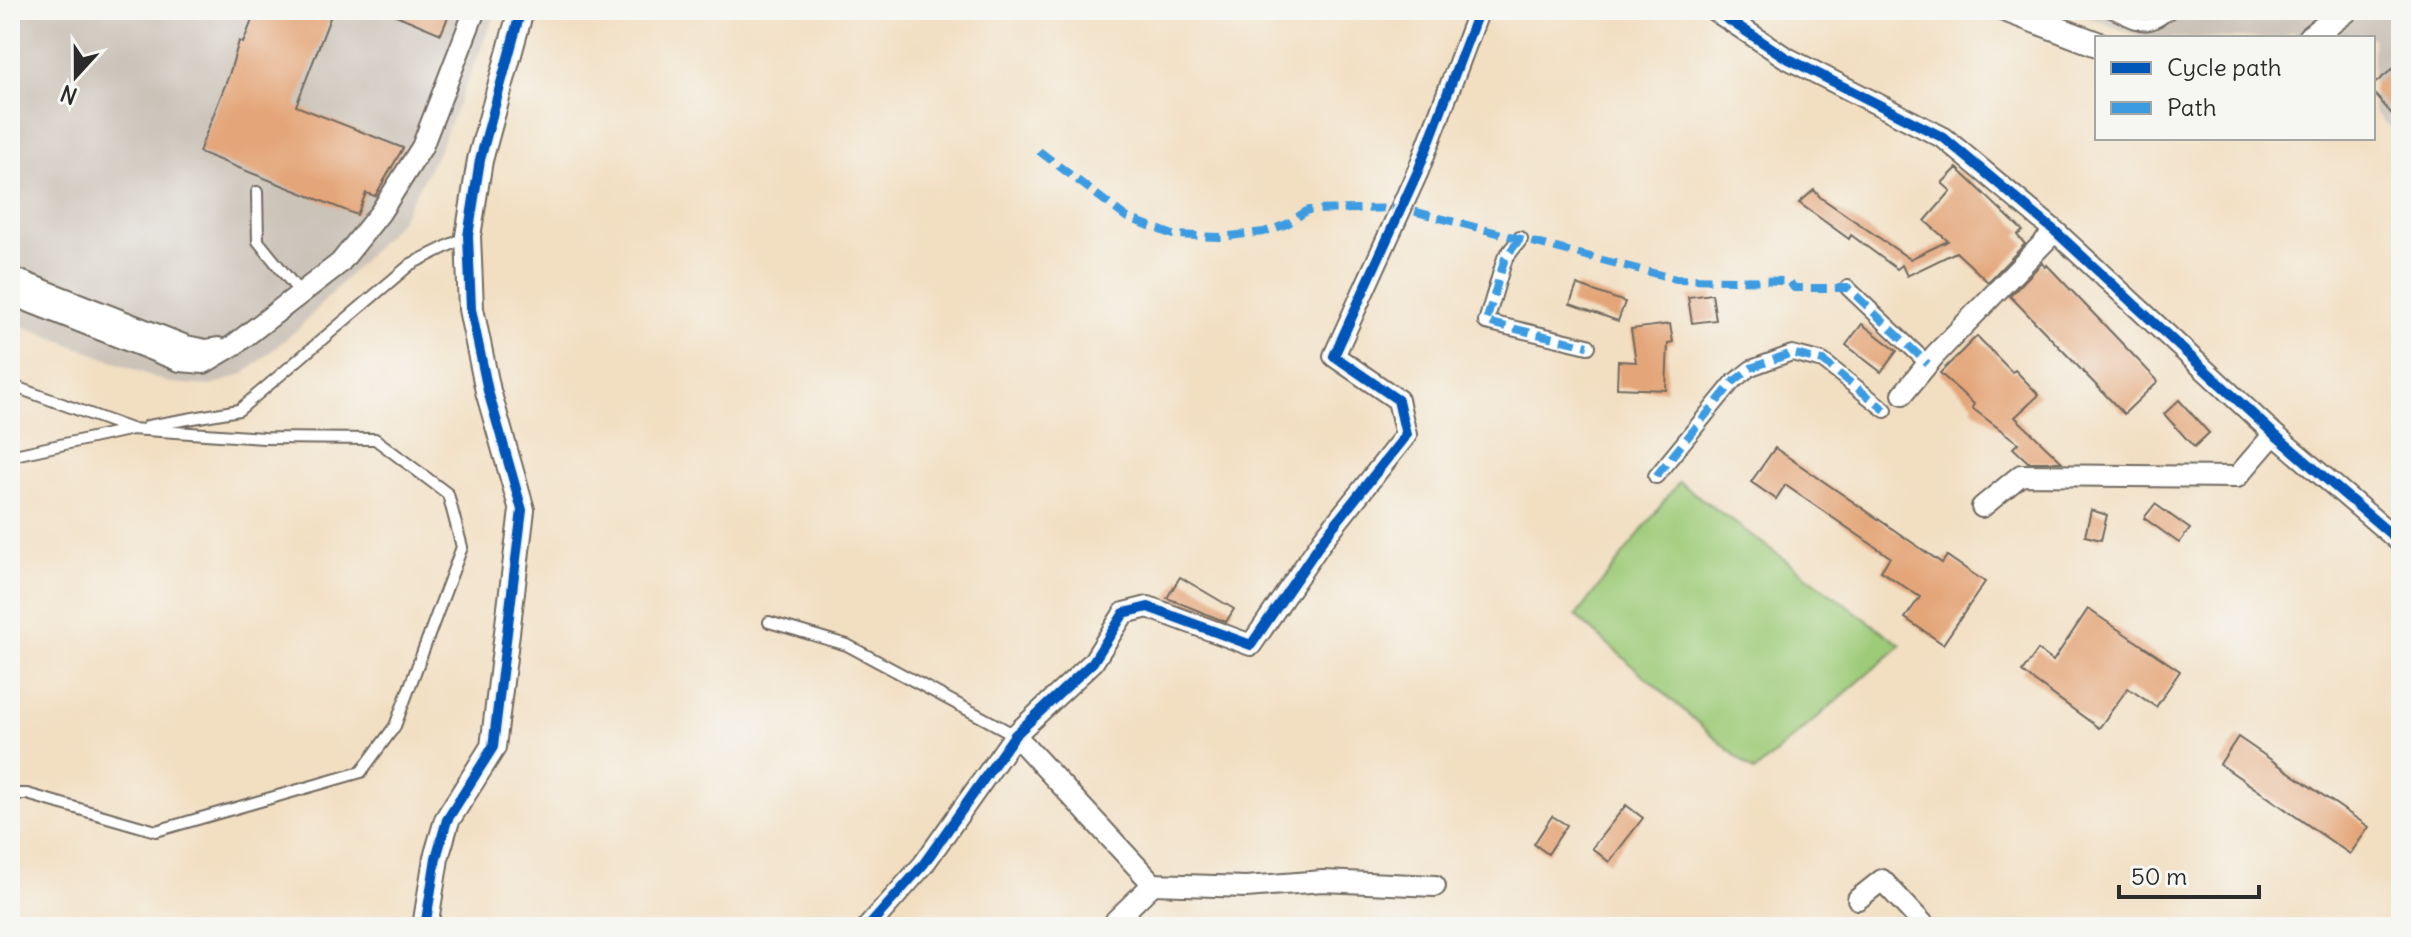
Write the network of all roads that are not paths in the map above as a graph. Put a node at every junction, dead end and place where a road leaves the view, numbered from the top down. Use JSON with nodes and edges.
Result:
{"nodes":[{"id":1,"x":475,"y":10,"type":"edge"},
{"id":2,"x":521,"y":10,"type":"edge"},
{"id":3,"x":1479,"y":10,"type":"edge"},
{"id":4,"x":1714,"y":10,"type":"edge"},
{"id":5,"x":2007,"y":10,"type":"edge"},
{"id":6,"x":2106,"y":10,"type":"edge"},
{"id":7,"x":2173,"y":10,"type":"edge"},
{"id":8,"x":2346,"y":10,"type":"edge"},
{"id":9,"x":2313,"y":36,"type":"edge"},
{"id":10,"x":2095,"y":43,"type":"edge"},
{"id":11,"x":257,"y":192,"type":"dead end"},
{"id":12,"x":2055,"y":231,"type":"junction"},
{"id":13,"x":468,"y":236,"type":"junction"},
{"id":14,"x":1520,"y":239,"type":"dead end"},
{"id":15,"x":10,"y":277,"type":"edge"},
{"id":16,"x":1848,"y":288,"type":"dead end"},
{"id":17,"x":10,"y":294,"type":"edge"},
{"id":18,"x":301,"y":294,"type":"junction"},
{"id":19,"x":234,"y":345,"type":"junction"},
{"id":20,"x":1588,"y":346,"type":"dead end"},
{"id":21,"x":1928,"y":364,"type":"junction"},
{"id":22,"x":10,"y":385,"type":"edge"},
{"id":23,"x":1903,"y":394,"type":"dead end"},
{"id":24,"x":1885,"y":410,"type":"dead end"},
{"id":25,"x":131,"y":429,"type":"junction"},
{"id":26,"x":2274,"y":434,"type":"junction"},
{"id":27,"x":10,"y":456,"type":"edge"},
{"id":28,"x":1656,"y":476,"type":"dead end"},
{"id":29,"x":1982,"y":507,"type":"dead end"},
{"id":30,"x":2401,"y":543,"type":"edge"},
{"id":31,"x":769,"y":622,"type":"dead end"},
{"id":32,"x":1015,"y":735,"type":"junction"},
{"id":33,"x":10,"y":794,"type":"edge"},
{"id":34,"x":1153,"y":884,"type":"junction"},
{"id":35,"x":1435,"y":886,"type":"dead end"},
{"id":36,"x":1858,"y":899,"type":"dead end"},
{"id":37,"x":425,"y":927,"type":"edge"},
{"id":38,"x":868,"y":927,"type":"edge"},
{"id":39,"x":1114,"y":927,"type":"edge"},
{"id":40,"x":1926,"y":927,"type":"edge"}],
"edges":[{"from":1,"to":18,"type":"street"},
{"from":2,"to":13,"type":"street"},
{"from":3,"to":32,"type":"street"},
{"from":4,"to":12,"type":"street"},
{"from":5,"to":10,"type":"street"},
{"from":6,"to":7,"type":"lane"},
{"from":8,"to":9,"type":"street"},
{"from":11,"to":18,"type":"lane"},
{"from":12,"to":21,"type":"street"},
{"from":12,"to":26,"type":"street"},
{"from":13,"to":25,"type":"lane"},
{"from":13,"to":37,"type":"street"},
{"from":14,"to":20,"type":"street"},
{"from":15,"to":19,"type":"street"},
{"from":16,"to":21,"type":"street"},
{"from":17,"to":19,"type":"street"},
{"from":18,"to":19,"type":"street"},
{"from":21,"to":23,"type":"street"},
{"from":22,"to":25,"type":"lane"},
{"from":24,"to":28,"type":"street"},
{"from":25,"to":27,"type":"lane"},
{"from":25,"to":33,"type":"lane"},
{"from":26,"to":29,"type":"street"},
{"from":26,"to":30,"type":"street"},
{"from":31,"to":32,"type":"lane"},
{"from":32,"to":34,"type":"street"},
{"from":32,"to":38,"type":"street"},
{"from":34,"to":35,"type":"street"},
{"from":34,"to":39,"type":"street"},
{"from":36,"to":40,"type":"street"}]}
